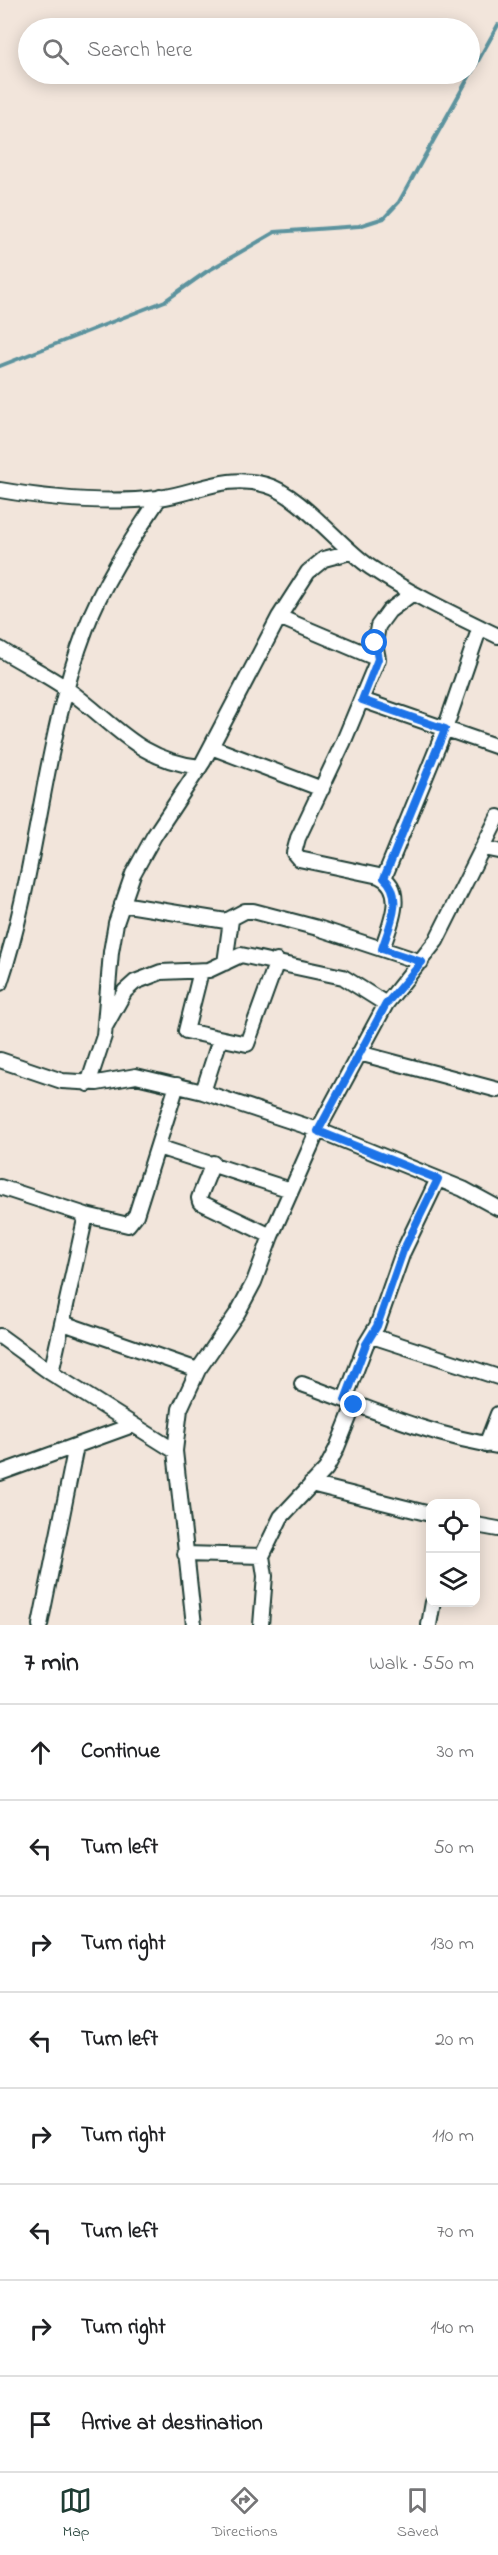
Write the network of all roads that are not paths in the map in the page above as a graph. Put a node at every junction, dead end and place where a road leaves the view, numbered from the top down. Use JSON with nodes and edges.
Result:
{"nodes":[{"id":1,"x":0,"y":490,"type":"edge"},
{"id":2,"x":160,"y":498,"type":"junction"},
{"id":3,"x":350,"y":552,"type":"junction"},
{"id":4,"x":413,"y":593,"type":"junction"},
{"id":5,"x":279,"y":617,"type":"junction"},
{"id":6,"x":480,"y":627,"type":"junction"},
{"id":7,"x":498,"y":636,"type":"edge"},
{"id":8,"x":0,"y":649,"type":"edge"},
{"id":9,"x":378,"y":659,"type":"junction"},
{"id":10,"x":66,"y":688,"type":"junction"},
{"id":11,"x":362,"y":700,"type":"junction"},
{"id":12,"x":445,"y":729,"type":"junction"},
{"id":13,"x":211,"y":747,"type":"junction"},
{"id":14,"x":498,"y":747,"type":"edge"},
{"id":15,"x":200,"y":767,"type":"junction"},
{"id":16,"x":322,"y":789,"type":"junction"},
{"id":17,"x":498,"y":817,"type":"edge"},
{"id":18,"x":483,"y":848,"type":"junction"},
{"id":19,"x":498,"y":851,"type":"edge"},
{"id":20,"x":384,"y":878,"type":"junction"},
{"id":21,"x":122,"y":904,"type":"junction"},
{"id":22,"x":231,"y":920,"type":"junction"},
{"id":23,"x":382,"y":949,"type":"junction"},
{"id":24,"x":277,"y":961,"type":"junction"},
{"id":25,"x":422,"y":962,"type":"junction"},
{"id":26,"x":225,"y":963,"type":"junction"},
{"id":27,"x":201,"y":971,"type":"junction"},
{"id":28,"x":0,"y":982,"type":"edge"},
{"id":29,"x":386,"y":1004,"type":"junction"},
{"id":30,"x":105,"y":1028,"type":"junction"},
{"id":31,"x":220,"y":1039,"type":"junction"},
{"id":32,"x":359,"y":1053,"type":"junction"},
{"id":33,"x":0,"y":1060,"type":"edge"},
{"id":34,"x":88,"y":1084,"type":"junction"},
{"id":35,"x":177,"y":1085,"type":"junction"},
{"id":36,"x":498,"y":1090,"type":"edge"},
{"id":37,"x":203,"y":1092,"type":"junction"},
{"id":38,"x":318,"y":1131,"type":"junction"},
{"id":39,"x":158,"y":1147,"type":"junction"},
{"id":40,"x":213,"y":1163,"type":"junction"},
{"id":41,"x":438,"y":1179,"type":"junction"},
{"id":42,"x":0,"y":1187,"type":"edge"},
{"id":43,"x":291,"y":1190,"type":"junction"},
{"id":44,"x":498,"y":1208,"type":"edge"},
{"id":45,"x":86,"y":1215,"type":"junction"},
{"id":46,"x":271,"y":1236,"type":"junction"},
{"id":47,"x":63,"y":1323,"type":"junction"},
{"id":48,"x":0,"y":1336,"type":"edge"},
{"id":49,"x":372,"y":1336,"type":"junction"},
{"id":50,"x":198,"y":1370,"type":"junction"},
{"id":51,"x":51,"y":1373,"type":"junction"},
{"id":52,"x":498,"y":1377,"type":"edge"},
{"id":53,"x":302,"y":1384,"type":"dead end"},
{"id":54,"x":350,"y":1402,"type":"junction"},
{"id":55,"x":498,"y":1414,"type":"edge"},
{"id":56,"x":133,"y":1425,"type":"junction"},
{"id":57,"x":492,"y":1445,"type":"edge"},
{"id":58,"x":76,"y":1446,"type":"junction"},
{"id":59,"x":175,"y":1451,"type":"junction"},
{"id":60,"x":0,"y":1473,"type":"edge"},
{"id":61,"x":311,"y":1484,"type":"junction"},
{"id":62,"x":426,"y":1514,"type":"edge"},
{"id":63,"x":480,"y":1526,"type":"edge"},
{"id":64,"x":498,"y":1529,"type":"edge"},
{"id":65,"x":185,"y":1554,"type":"junction"},
{"id":66,"x":262,"y":1556,"type":"junction"},
{"id":67,"x":432,"y":1607,"type":"edge"},
{"id":68,"x":40,"y":1625,"type":"edge"},
{"id":69,"x":194,"y":1625,"type":"edge"},
{"id":70,"x":261,"y":1625,"type":"edge"},
{"id":71,"x":429,"y":1625,"type":"edge"}],
"edges":[{"from":1,"to":2,"type":"street"},
{"from":2,"to":3,"type":"street"},
{"from":2,"to":10,"type":"street"},
{"from":3,"to":4,"type":"street"},
{"from":3,"to":5,"type":"street"},
{"from":4,"to":6,"type":"street"},
{"from":4,"to":9,"type":"street"},
{"from":5,"to":9,"type":"street"},
{"from":5,"to":13,"type":"street"},
{"from":6,"to":7,"type":"street"},
{"from":6,"to":12,"type":"street"},
{"from":8,"to":10,"type":"street"},
{"from":9,"to":11,"type":"street"},
{"from":10,"to":15,"type":"street"},
{"from":10,"to":28,"type":"street"},
{"from":11,"to":12,"type":"street"},
{"from":11,"to":16,"type":"street"},
{"from":12,"to":14,"type":"street"},
{"from":12,"to":20,"type":"street"},
{"from":13,"to":15,"type":"street"},
{"from":13,"to":16,"type":"street"},
{"from":15,"to":21,"type":"street"},
{"from":16,"to":20,"type":"street"},
{"from":17,"to":18,"type":"street"},
{"from":18,"to":19,"type":"street"},
{"from":18,"to":25,"type":"street"},
{"from":20,"to":23,"type":"street"},
{"from":21,"to":22,"type":"street"},
{"from":21,"to":30,"type":"street"},
{"from":22,"to":23,"type":"street"},
{"from":22,"to":26,"type":"street"},
{"from":23,"to":25,"type":"street"},
{"from":24,"to":26,"type":"street"},
{"from":24,"to":29,"type":"street"},
{"from":24,"to":31,"type":"street"},
{"from":25,"to":29,"type":"street"},
{"from":26,"to":27,"type":"street"},
{"from":27,"to":30,"type":"street"},
{"from":27,"to":31,"type":"street"},
{"from":29,"to":32,"type":"street"},
{"from":30,"to":34,"type":"street"},
{"from":31,"to":37,"type":"street"},
{"from":32,"to":36,"type":"street"},
{"from":32,"to":38,"type":"street"},
{"from":33,"to":34,"type":"street"},
{"from":34,"to":35,"type":"street"},
{"from":35,"to":37,"type":"street"},
{"from":35,"to":39,"type":"street"},
{"from":37,"to":38,"type":"street"},
{"from":38,"to":41,"type":"street"},
{"from":38,"to":43,"type":"street"},
{"from":39,"to":40,"type":"street"},
{"from":39,"to":45,"type":"street"},
{"from":40,"to":43,"type":"street"},
{"from":40,"to":46,"type":"street"},
{"from":41,"to":44,"type":"street"},
{"from":41,"to":49,"type":"street"},
{"from":42,"to":45,"type":"street"},
{"from":43,"to":46,"type":"street"},
{"from":45,"to":47,"type":"street"},
{"from":46,"to":50,"type":"street"},
{"from":47,"to":50,"type":"street"},
{"from":47,"to":51,"type":"street"},
{"from":48,"to":51,"type":"street"},
{"from":49,"to":52,"type":"street"},
{"from":49,"to":54,"type":"street"},
{"from":50,"to":59,"type":"street"},
{"from":51,"to":56,"type":"street"},
{"from":53,"to":54,"type":"street"},
{"from":54,"to":57,"type":"street"},
{"from":54,"to":61,"type":"street"},
{"from":55,"to":57,"type":"street"},
{"from":56,"to":58,"type":"street"},
{"from":56,"to":59,"type":"street"},
{"from":58,"to":60,"type":"street"},
{"from":58,"to":68,"type":"street"},
{"from":59,"to":65,"type":"street"},
{"from":61,"to":62,"type":"street"},
{"from":61,"to":66,"type":"street"},
{"from":63,"to":64,"type":"street"},
{"from":65,"to":66,"type":"street"},
{"from":65,"to":69,"type":"street"},
{"from":66,"to":70,"type":"street"},
{"from":67,"to":71,"type":"street"}]}
